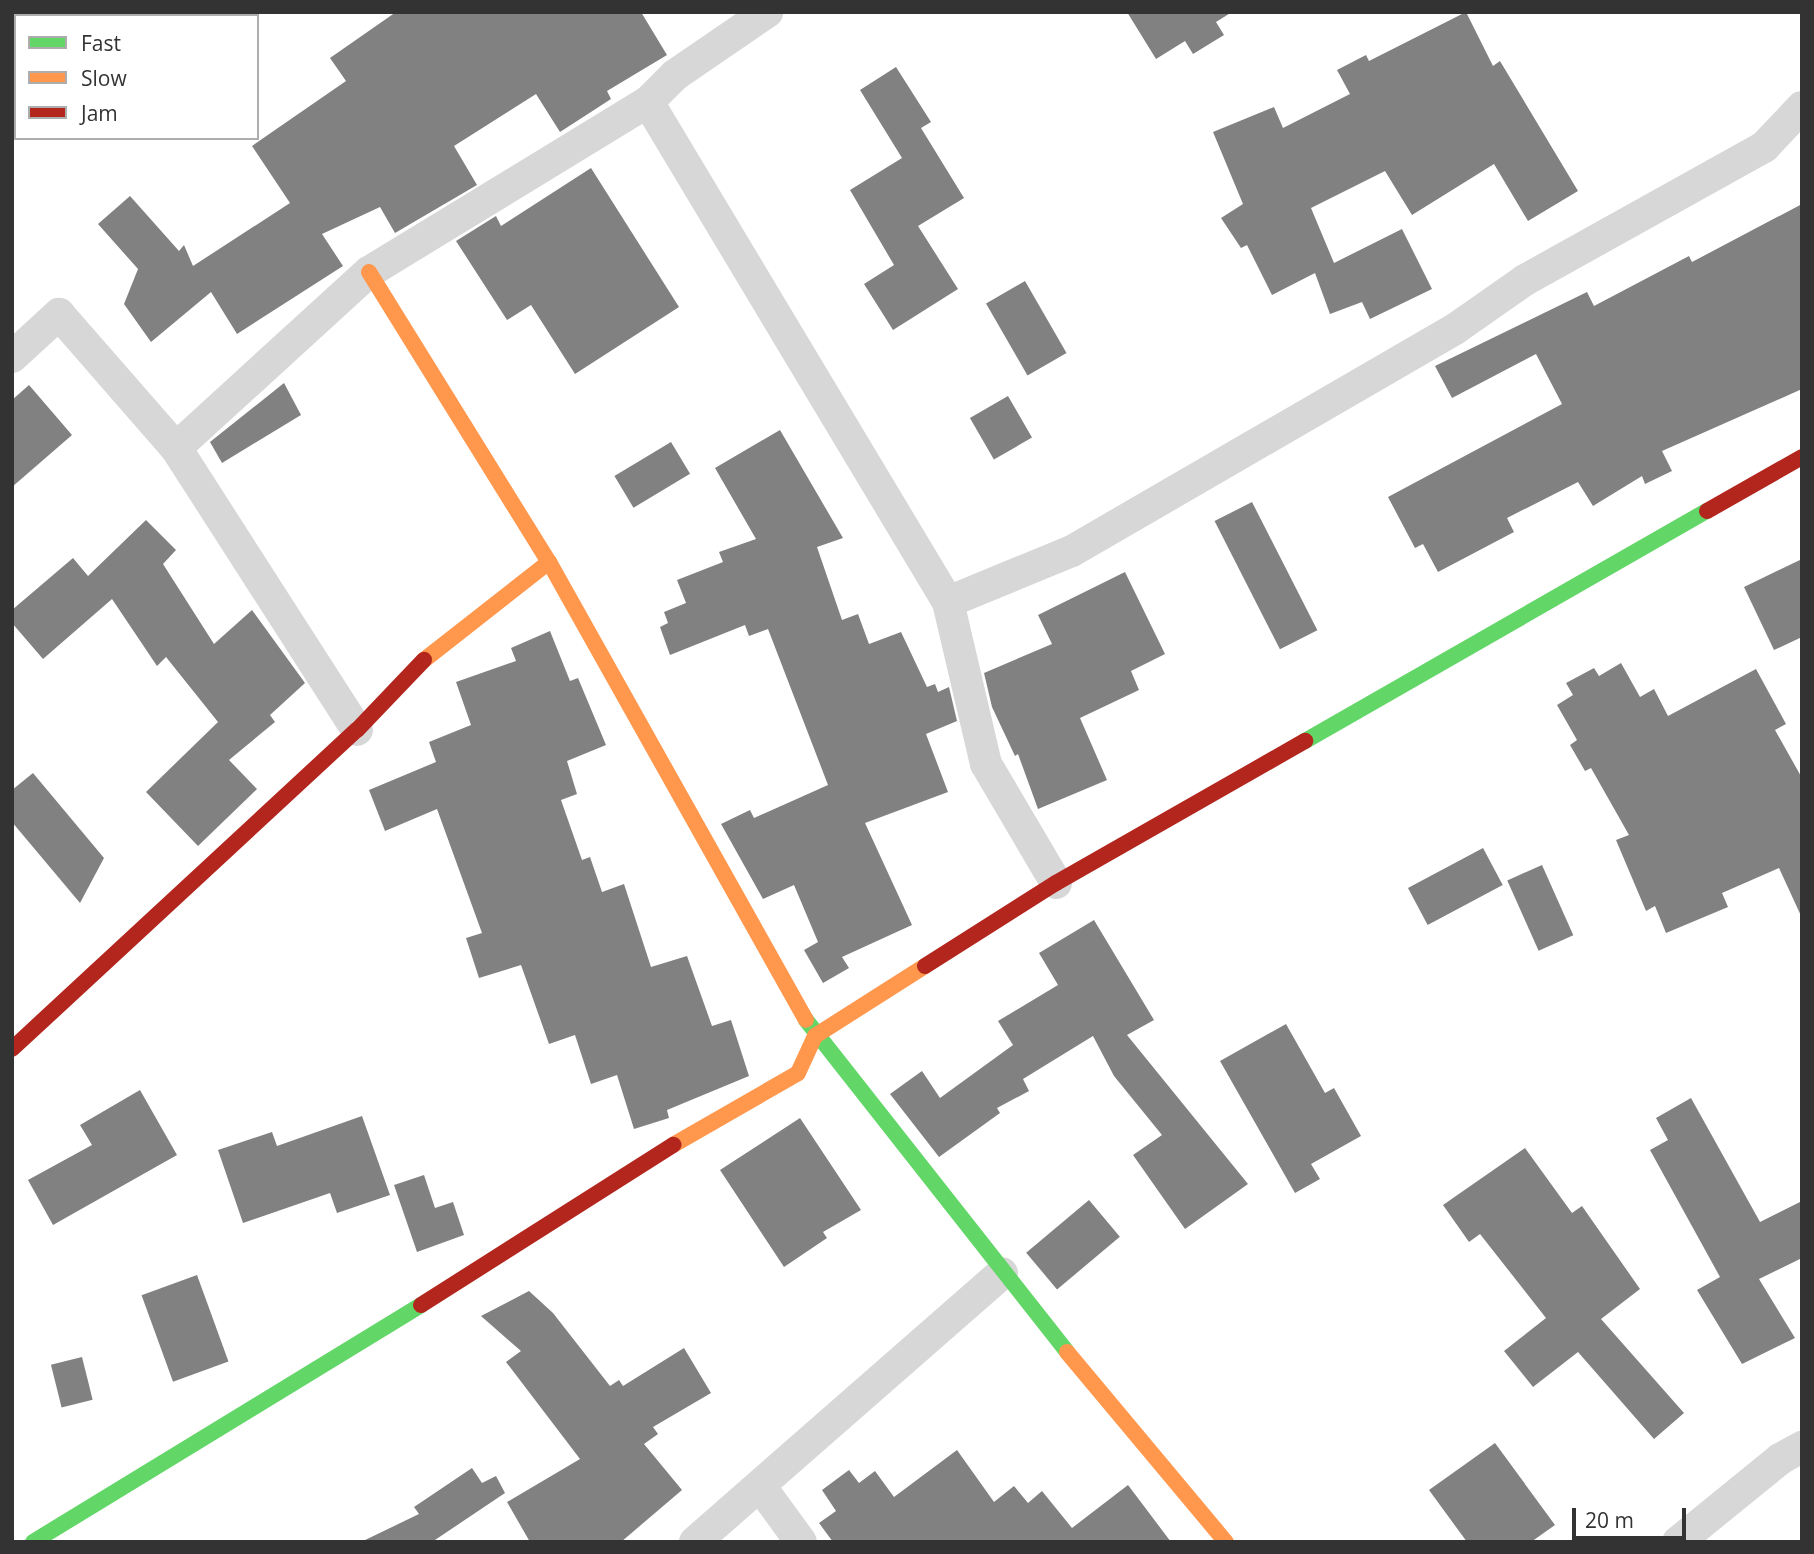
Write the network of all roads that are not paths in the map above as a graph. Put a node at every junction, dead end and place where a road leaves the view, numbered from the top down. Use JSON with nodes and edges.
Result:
{"nodes":[{"id":1,"x":767,"y":12,"type":"edge"},
{"id":2,"x":648,"y":102,"type":"junction"},
{"id":3,"x":1802,"y":107,"type":"edge"},
{"id":4,"x":369,"y":272,"type":"junction"},
{"id":5,"x":12,"y":357,"type":"edge"},
{"id":6,"x":176,"y":448,"type":"junction"},
{"id":7,"x":1802,"y":457,"type":"edge"},
{"id":8,"x":550,"y":562,"type":"junction"},
{"id":9,"x":948,"y":602,"type":"junction"},
{"id":10,"x":357,"y":730,"type":"junction"},
{"id":11,"x":1056,"y":883,"type":"junction"},
{"id":12,"x":815,"y":1036,"type":"junction"},
{"id":13,"x":12,"y":1049,"type":"edge"},
{"id":14,"x":1002,"y":1273,"type":"junction"},
{"id":15,"x":1802,"y":1447,"type":"edge"},
{"id":16,"x":760,"y":1486,"type":"junction"},
{"id":17,"x":33,"y":1542,"type":"edge"},
{"id":18,"x":695,"y":1542,"type":"edge"},
{"id":19,"x":801,"y":1542,"type":"edge"},
{"id":20,"x":1226,"y":1542,"type":"edge"},
{"id":21,"x":1678,"y":1542,"type":"edge"}],
"edges":[{"from":1,"to":2,"type":"street"},
{"from":2,"to":4,"type":"street"},
{"from":2,"to":9,"type":"street"},
{"from":3,"to":9,"type":"street"},
{"from":4,"to":6,"type":"street"},
{"from":4,"to":8,"type":"street"},
{"from":5,"to":6,"type":"street"},
{"from":6,"to":10,"type":"street"},
{"from":7,"to":11,"type":"street"},
{"from":8,"to":10,"type":"street"},
{"from":8,"to":12,"type":"street"},
{"from":9,"to":11,"type":"street"},
{"from":10,"to":13,"type":"street"},
{"from":11,"to":12,"type":"street"},
{"from":12,"to":14,"type":"street"},
{"from":12,"to":17,"type":"street"},
{"from":14,"to":16,"type":"street"},
{"from":14,"to":20,"type":"street"},
{"from":15,"to":21,"type":"street"},
{"from":16,"to":18,"type":"street"},
{"from":16,"to":19,"type":"street"}]}
